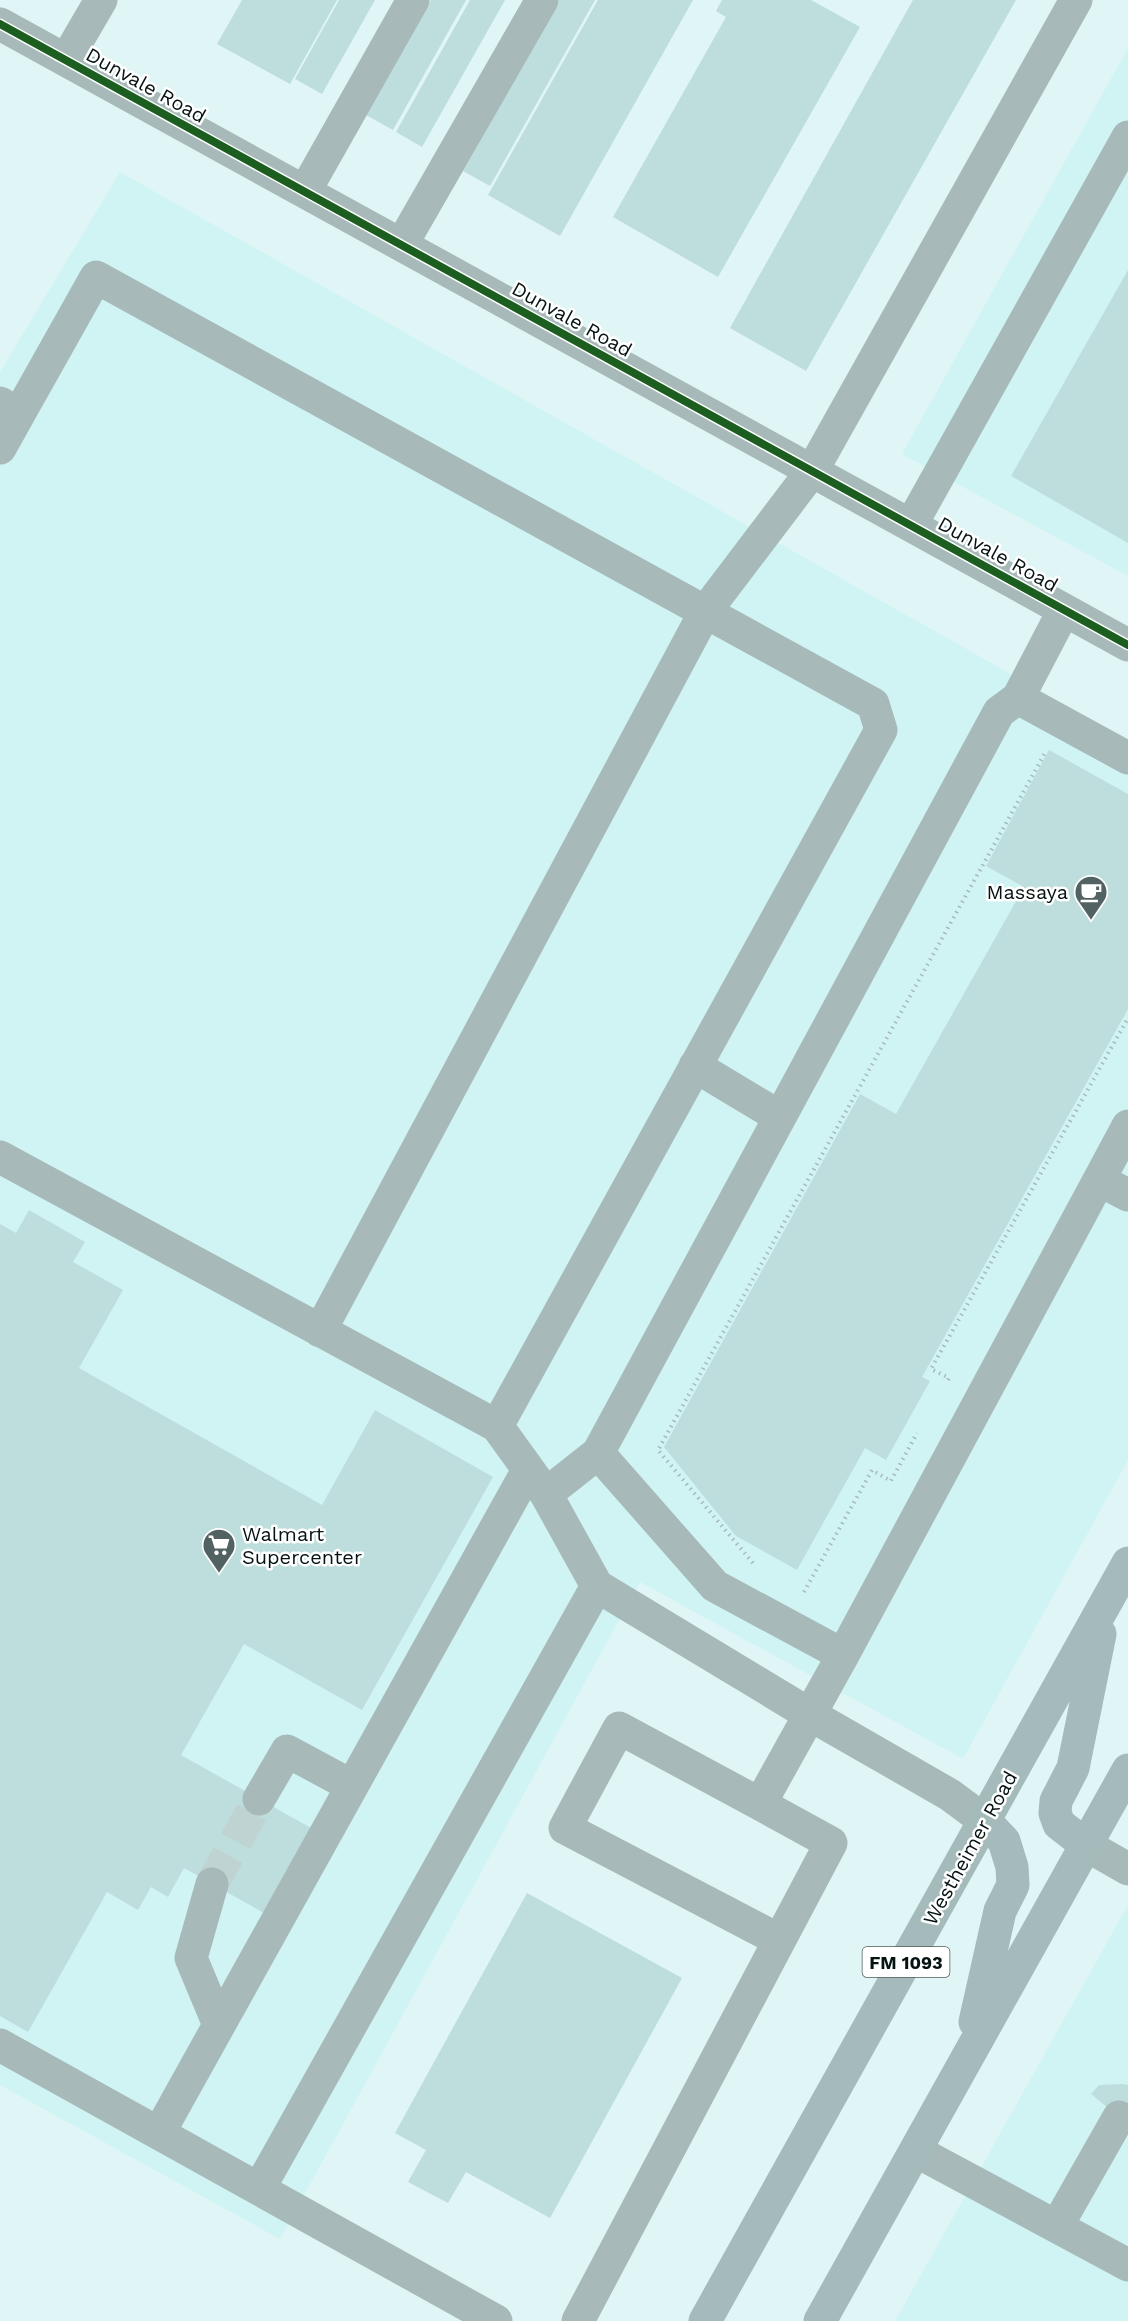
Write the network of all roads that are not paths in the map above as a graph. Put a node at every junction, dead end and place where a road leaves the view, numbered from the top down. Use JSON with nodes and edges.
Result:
{"nodes":[{"id":1,"x":7,"y":0,"type":"edge"},
{"id":2,"x":101,"y":0,"type":"edge"},
{"id":3,"x":413,"y":0,"type":"edge"},
{"id":4,"x":542,"y":0,"type":"edge"},
{"id":5,"x":1076,"y":0,"type":"edge"},
{"id":6,"x":0,"y":12,"type":"edge"},
{"id":7,"x":0,"y":24,"type":"edge"},
{"id":8,"x":66,"y":60,"type":"junction"},
{"id":9,"x":1128,"y":137,"type":"edge"},
{"id":10,"x":305,"y":190,"type":"junction"},
{"id":11,"x":402,"y":244,"type":"junction"},
{"id":12,"x":9,"y":408,"type":"edge"},
{"id":13,"x":0,"y":448,"type":"edge"},
{"id":14,"x":813,"y":471,"type":"junction"},
{"id":15,"x":911,"y":525,"type":"junction"},
{"id":16,"x":1064,"y":610,"type":"junction"},
{"id":17,"x":705,"y":612,"type":"junction"},
{"id":18,"x":1128,"y":645,"type":"edge"},
{"id":19,"x":1018,"y":698,"type":"junction"},
{"id":20,"x":1128,"y":758,"type":"edge"},
{"id":21,"x":695,"y":1066,"type":"junction"},
{"id":22,"x":780,"y":1117,"type":"junction"},
{"id":23,"x":1128,"y":1126,"type":"edge"},
{"id":24,"x":0,"y":1157,"type":"edge"},
{"id":25,"x":1099,"y":1180,"type":"junction"},
{"id":26,"x":1128,"y":1195,"type":"edge"},
{"id":27,"x":320,"y":1330,"type":"junction"},
{"id":28,"x":497,"y":1426,"type":"junction"},
{"id":29,"x":598,"y":1454,"type":"junction"},
{"id":30,"x":537,"y":1482,"type":"junction"},
{"id":31,"x":1128,"y":1563,"type":"edge"},
{"id":32,"x":597,"y":1586,"type":"junction"},
{"id":33,"x":1106,"y":1602,"type":"junction"},
{"id":34,"x":843,"y":1654,"type":"junction"},
{"id":35,"x":809,"y":1714,"type":"junction"},
{"id":36,"x":1128,"y":1770,"type":"edge"},
{"id":37,"x":352,"y":1786,"type":"junction"},
{"id":38,"x":259,"y":1799,"type":"tunnel mouth"},
{"id":39,"x":760,"y":1804,"type":"junction"},
{"id":40,"x":986,"y":1821,"type":"junction"},
{"id":41,"x":1086,"y":1845,"type":"junction"},
{"id":42,"x":1128,"y":1869,"type":"edge"},
{"id":43,"x":212,"y":1884,"type":"tunnel mouth"},
{"id":44,"x":779,"y":1940,"type":"junction"},
{"id":45,"x":219,"y":2025,"type":"junction"},
{"id":46,"x":0,"y":2045,"type":"edge"},
{"id":47,"x":967,"y":2059,"type":"junction"},
{"id":48,"x":1119,"y":2117,"type":"dead end"},
{"id":49,"x":159,"y":2133,"type":"junction"},
{"id":50,"x":916,"y":2151,"type":"junction"},
{"id":51,"x":259,"y":2189,"type":"junction"},
{"id":52,"x":1057,"y":2226,"type":"junction"},
{"id":53,"x":1128,"y":2265,"type":"edge"},
{"id":54,"x":496,"y":2321,"type":"edge"},
{"id":55,"x":578,"y":2321,"type":"edge"},
{"id":56,"x":705,"y":2321,"type":"edge"},
{"id":57,"x":820,"y":2321,"type":"edge"}],
"edges":[{"from":1,"to":6,"type":"street"},
{"from":2,"to":8,"type":"street"},
{"from":3,"to":10,"type":"street"},
{"from":4,"to":11,"type":"street"},
{"from":5,"to":14,"type":"street"},
{"from":7,"to":8,"type":"street","name":"Dunvale Road"},
{"from":8,"to":10,"type":"street","name":"Dunvale Road"},
{"from":9,"to":15,"type":"street"},
{"from":10,"to":11,"type":"street","name":"Dunvale Road"},
{"from":11,"to":14,"type":"street","name":"Dunvale Road"},
{"from":12,"to":13,"type":"street"},
{"from":12,"to":17,"type":"street"},
{"from":14,"to":15,"type":"street","name":"Dunvale Road"},
{"from":14,"to":17,"type":"street"},
{"from":15,"to":16,"type":"street","name":"Dunvale Road"},
{"from":16,"to":18,"type":"street","name":"Dunvale Road"},
{"from":16,"to":19,"type":"street"},
{"from":17,"to":21,"type":"street"},
{"from":17,"to":27,"type":"street"},
{"from":19,"to":20,"type":"street"},
{"from":19,"to":22,"type":"street"},
{"from":21,"to":22,"type":"street"},
{"from":21,"to":28,"type":"street"},
{"from":22,"to":29,"type":"street"},
{"from":23,"to":25,"type":"street"},
{"from":24,"to":27,"type":"street"},
{"from":25,"to":26,"type":"street"},
{"from":25,"to":34,"type":"street"},
{"from":27,"to":28,"type":"street"},
{"from":28,"to":30,"type":"street"},
{"from":29,"to":30,"type":"street"},
{"from":29,"to":34,"type":"street"},
{"from":30,"to":32,"type":"street"},
{"from":30,"to":37,"type":"street"},
{"from":31,"to":33,"type":"main road","name":"Westheimer Road","number":"FM 1093"},
{"from":32,"to":35,"type":"street"},
{"from":32,"to":51,"type":"street"},
{"from":33,"to":40,"type":"main road","name":"Westheimer Road","number":"FM 1093"},
{"from":33,"to":41,"type":"main road"},
{"from":34,"to":35,"type":"street"},
{"from":35,"to":39,"type":"street"},
{"from":35,"to":40,"type":"street"},
{"from":36,"to":41,"type":"main road"},
{"from":37,"to":38,"type":"street"},
{"from":37,"to":45,"type":"street"},
{"from":39,"to":44,"type":"street"},
{"from":39,"to":44,"type":"street"},
{"from":40,"to":47,"type":"main road"},
{"from":40,"to":56,"type":"main road","name":"Westheimer Road","number":"FM 1093"},
{"from":41,"to":42,"type":"street"},
{"from":41,"to":47,"type":"main road"},
{"from":43,"to":45,"type":"street"},
{"from":44,"to":55,"type":"street"},
{"from":45,"to":49,"type":"street"},
{"from":46,"to":49,"type":"street"},
{"from":47,"to":50,"type":"main road"},
{"from":48,"to":52,"type":"street"},
{"from":49,"to":51,"type":"street"},
{"from":50,"to":52,"type":"street"},
{"from":50,"to":57,"type":"main road"},
{"from":51,"to":54,"type":"street"},
{"from":52,"to":53,"type":"street"}]}
